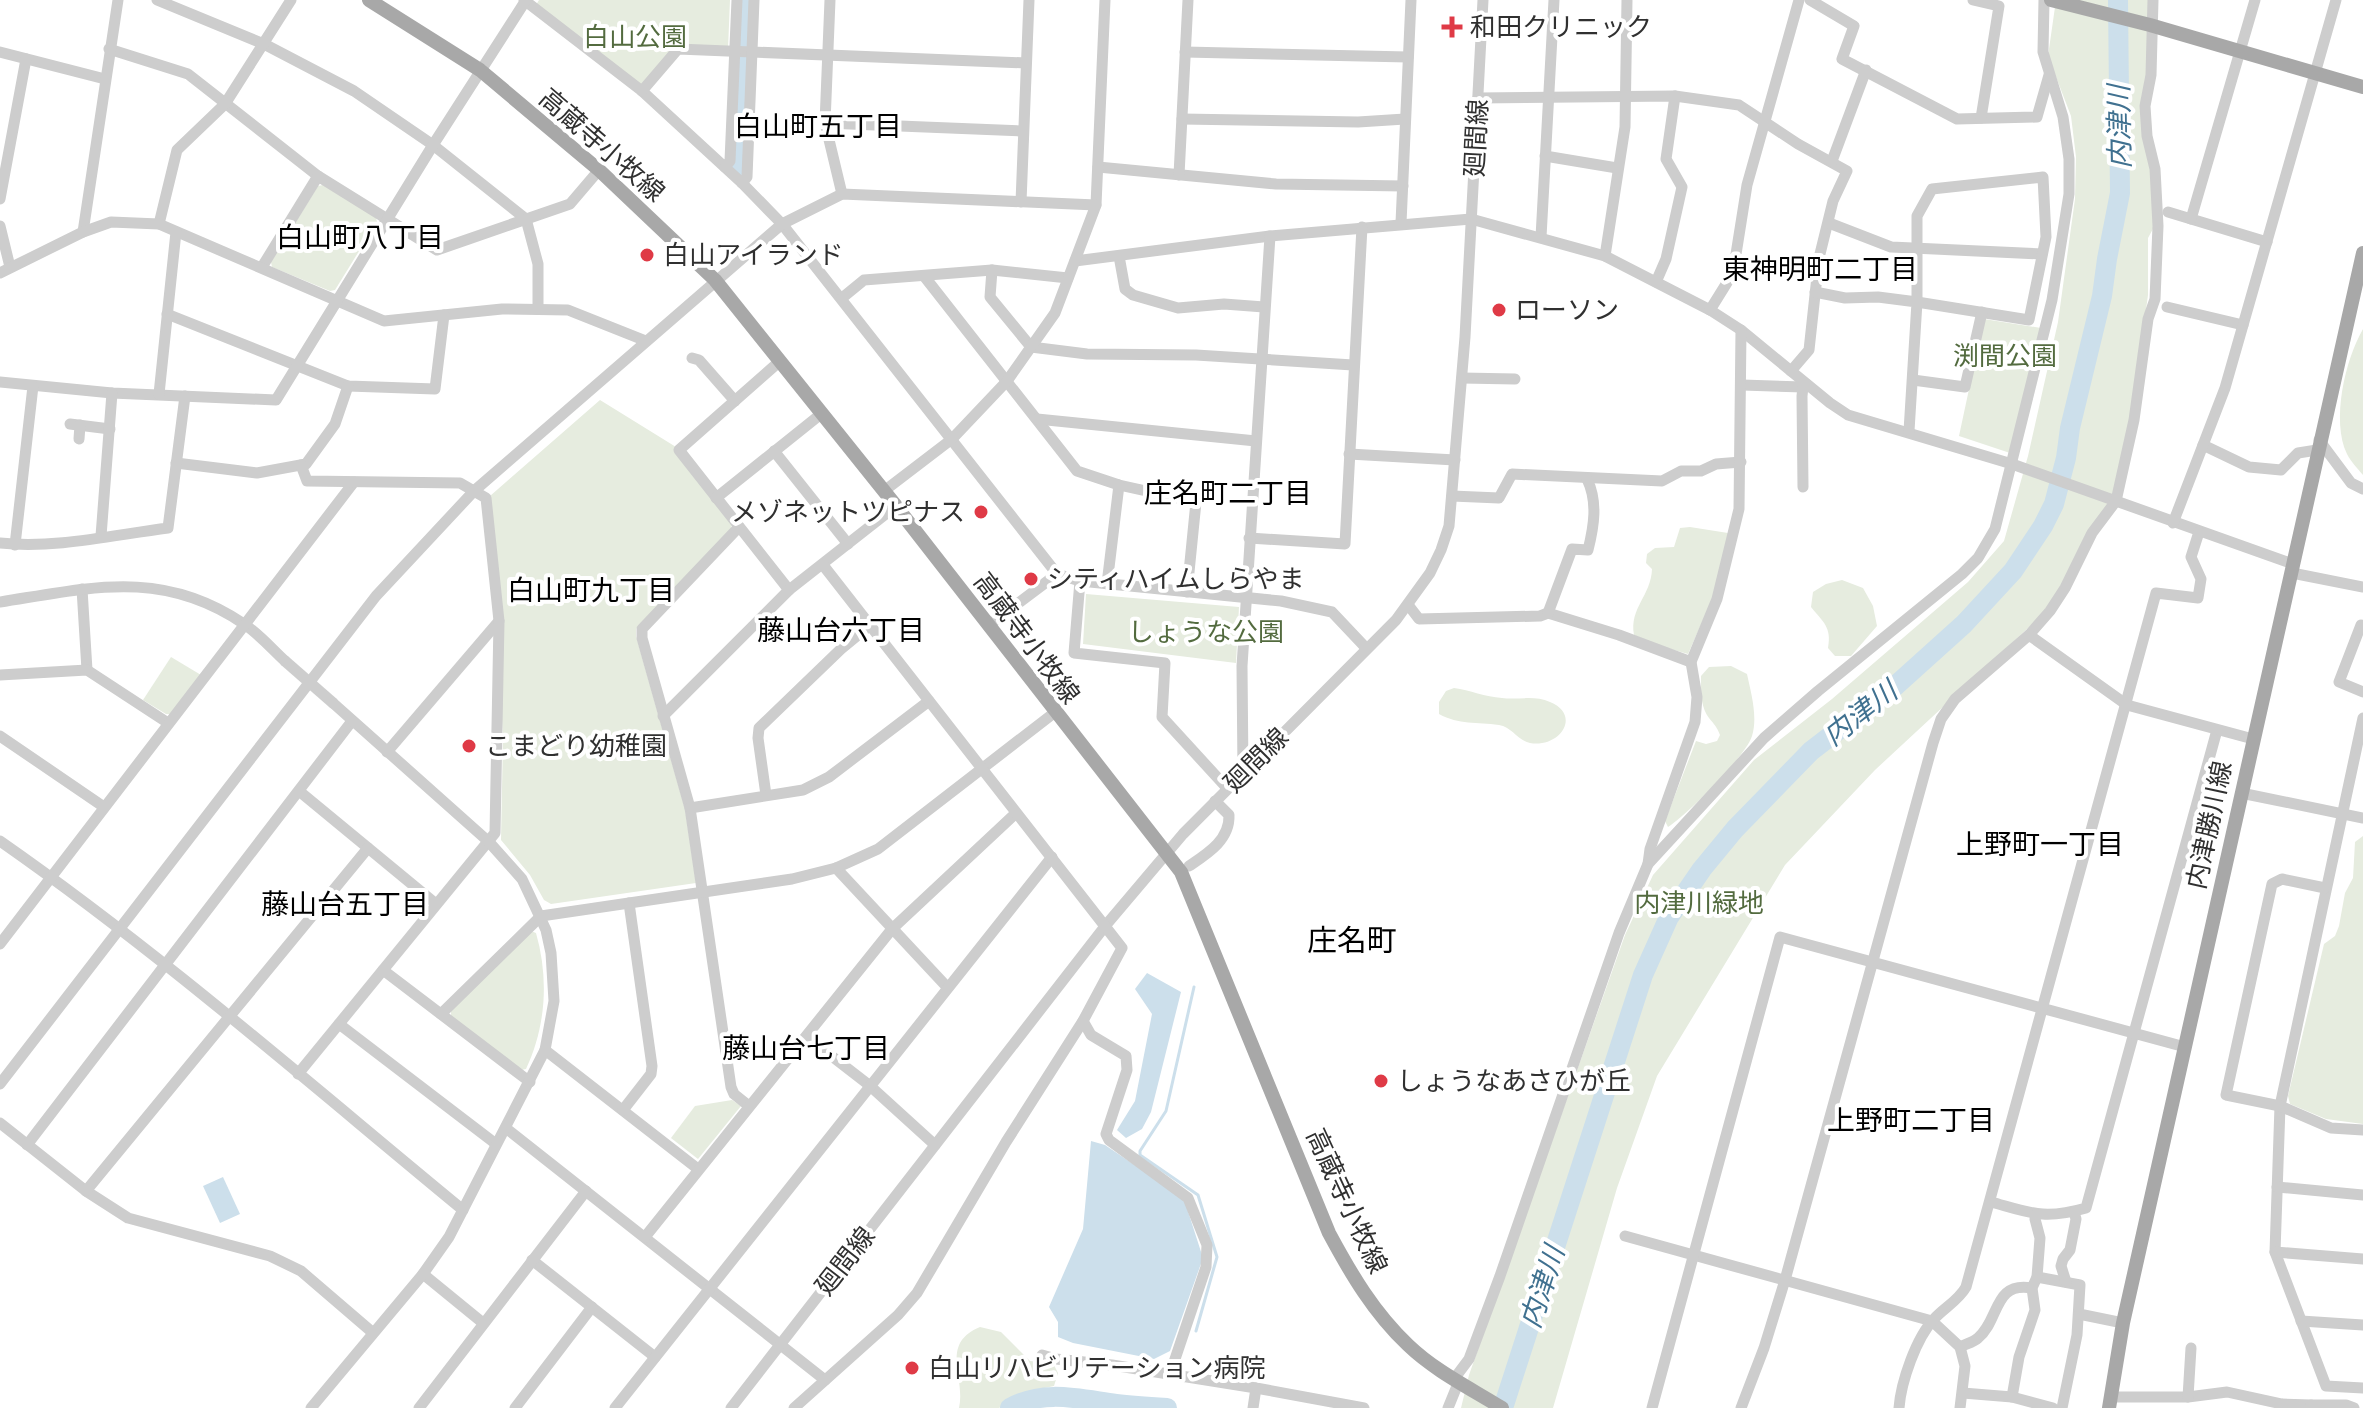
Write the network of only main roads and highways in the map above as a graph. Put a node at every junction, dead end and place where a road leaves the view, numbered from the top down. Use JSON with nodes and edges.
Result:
{"nodes":[{"id":1,"x":369,"y":0,"type":"edge"},
{"id":2,"x":2050,"y":1,"type":"edge"},
{"id":3,"x":2363,"y":87,"type":"edge"},
{"id":4,"x":2363,"y":253,"type":"edge"},
{"id":5,"x":2110,"y":1402,"type":"edge"},
{"id":6,"x":1502,"y":1408,"type":"edge"}],
"edges":[{"from":1,"to":6,"type":"main road","name":"高蔵寺小牧線"},
{"from":2,"to":3,"type":"main road"},
{"from":4,"to":5,"type":"main road","name":"内津勝川線"}]}
